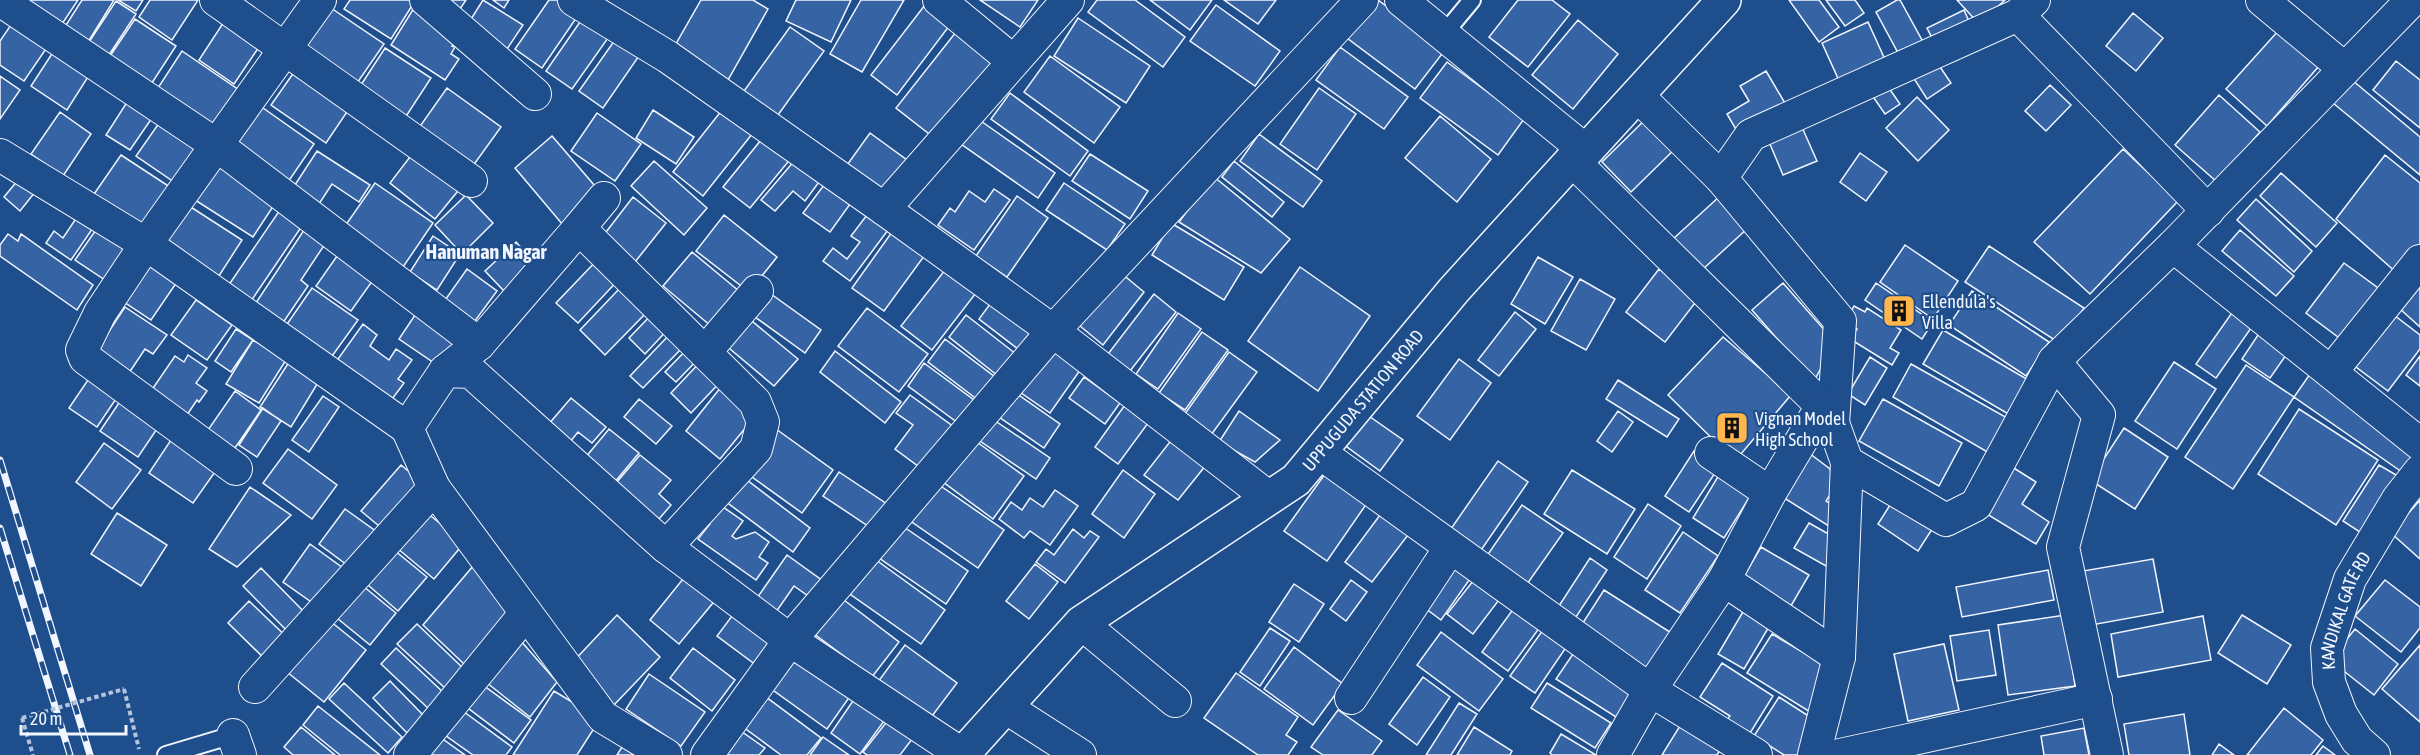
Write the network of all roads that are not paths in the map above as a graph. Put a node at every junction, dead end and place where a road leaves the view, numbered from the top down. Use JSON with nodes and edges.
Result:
{"nodes":[{"id":1,"x":0,"y":0,"type":"edge"},
{"id":2,"x":216,"y":0,"type":"edge"},
{"id":3,"x":320,"y":0,"type":"edge"},
{"id":4,"x":426,"y":0,"type":"edge"},
{"id":5,"x":574,"y":0,"type":"edge"},
{"id":6,"x":939,"y":0,"type":"edge"},
{"id":7,"x":1068,"y":0,"type":"edge"},
{"id":8,"x":1362,"y":0,"type":"edge"},
{"id":9,"x":1401,"y":0,"type":"edge"},
{"id":10,"x":1472,"y":0,"type":"edge"},
{"id":11,"x":1724,"y":0,"type":"edge"},
{"id":12,"x":2262,"y":0,"type":"edge"},
{"id":13,"x":2412,"y":0,"type":"edge"},
{"id":14,"x":2026,"y":8,"type":"edge"},
{"id":15,"x":1443,"y":35,"type":"junction"},
{"id":16,"x":286,"y":49,"type":"junction"},
{"id":17,"x":1013,"y":61,"type":"junction"},
{"id":18,"x":2345,"y":69,"type":"junction"},
{"id":19,"x":535,"y":94,"type":"dead end"},
{"id":20,"x":1637,"y":95,"type":"junction"},
{"id":21,"x":218,"y":146,"type":"junction"},
{"id":22,"x":0,"y":156,"type":"edge"},
{"id":23,"x":1579,"y":156,"type":"junction"},
{"id":24,"x":1721,"y":178,"type":"junction"},
{"id":25,"x":471,"y":181,"type":"dead end"},
{"id":26,"x":604,"y":198,"type":"dead end"},
{"id":27,"x":884,"y":209,"type":"junction"},
{"id":28,"x":2208,"y":211,"type":"junction"},
{"id":29,"x":579,"y":228,"type":"junction"},
{"id":30,"x":146,"y":244,"type":"junction"},
{"id":31,"x":2173,"y":246,"type":"junction"},
{"id":32,"x":2420,"y":261,"type":"edge"},
{"id":33,"x":757,"y":291,"type":"dead end"},
{"id":34,"x":1053,"y":331,"type":"junction"},
{"id":35,"x":479,"y":344,"type":"junction"},
{"id":36,"x":706,"y":351,"type":"junction"},
{"id":37,"x":2054,"y":361,"type":"junction"},
{"id":38,"x":445,"y":371,"type":"junction"},
{"id":39,"x":2331,"y":372,"type":"junction"},
{"id":40,"x":1828,"y":414,"type":"junction"},
{"id":41,"x":407,"y":428,"type":"junction"},
{"id":42,"x":2420,"y":444,"type":"edge"},
{"id":43,"x":1320,"y":453,"type":"junction"},
{"id":44,"x":1711,"y":453,"type":"dead end"},
{"id":45,"x":1847,"y":462,"type":"junction"},
{"id":46,"x":236,"y":469,"type":"dead end"},
{"id":47,"x":2420,"y":471,"type":"edge"},
{"id":48,"x":434,"y":488,"type":"junction"},
{"id":49,"x":1770,"y":493,"type":"junction"},
{"id":50,"x":1268,"y":497,"type":"junction"},
{"id":51,"x":666,"y":547,"type":"junction"},
{"id":52,"x":1450,"y":548,"type":"junction"},
{"id":53,"x":1724,"y":580,"type":"junction"},
{"id":54,"x":526,"y":613,"type":"junction"},
{"id":55,"x":1081,"y":623,"type":"junction"},
{"id":56,"x":790,"y":640,"type":"junction"},
{"id":57,"x":1839,"y":657,"type":"junction"},
{"id":58,"x":255,"y":687,"type":"dead end"},
{"id":59,"x":1650,"y":690,"type":"junction"},
{"id":60,"x":1351,"y":698,"type":"dead end"},
{"id":61,"x":2096,"y":699,"type":"junction"},
{"id":62,"x":1175,"y":700,"type":"dead end"},
{"id":63,"x":1005,"y":707,"type":"junction"},
{"id":64,"x":237,"y":745,"type":"edge"},
{"id":65,"x":955,"y":753,"type":"edge"},
{"id":66,"x":166,"y":755,"type":"edge"},
{"id":67,"x":410,"y":755,"type":"edge"},
{"id":68,"x":666,"y":755,"type":"edge"},
{"id":69,"x":707,"y":755,"type":"edge"},
{"id":70,"x":1080,"y":755,"type":"edge"},
{"id":71,"x":1613,"y":755,"type":"edge"},
{"id":72,"x":1756,"y":755,"type":"edge"},
{"id":73,"x":1814,"y":755,"type":"edge"},
{"id":74,"x":1840,"y":755,"type":"edge"},
{"id":75,"x":2107,"y":755,"type":"edge"},
{"id":76,"x":2374,"y":755,"type":"edge"}],
"edges":[{"from":1,"to":21,"type":"street"},
{"from":2,"to":16,"type":"street"},
{"from":3,"to":16,"type":"street"},
{"from":4,"to":19,"type":"street"},
{"from":5,"to":27,"type":"street"},
{"from":6,"to":17,"type":"street"},
{"from":7,"to":17,"type":"street"},
{"from":8,"to":34,"type":"street"},
{"from":9,"to":15,"type":"street"},
{"from":10,"to":15,"type":"lane"},
{"from":11,"to":20,"type":"street","name":"UPPUGUDA STATION ROAD"},
{"from":12,"to":18,"type":"street"},
{"from":13,"to":18,"type":"street"},
{"from":14,"to":24,"type":"street"},
{"from":14,"to":28,"type":"street"},
{"from":15,"to":23,"type":"street"},
{"from":16,"to":21,"type":"street"},
{"from":16,"to":25,"type":"street"},
{"from":17,"to":27,"type":"street"},
{"from":18,"to":28,"type":"street"},
{"from":20,"to":23,"type":"street","name":"UPPUGUDA STATION ROAD"},
{"from":20,"to":24,"type":"street"},
{"from":21,"to":30,"type":"street"},
{"from":21,"to":35,"type":"street"},
{"from":22,"to":30,"type":"street"},
{"from":23,"to":40,"type":"street"},
{"from":23,"to":43,"type":"street","name":"UPPUGUDA STATION ROAD"},
{"from":24,"to":40,"type":"street"},
{"from":26,"to":29,"type":"street"},
{"from":27,"to":34,"type":"street"},
{"from":28,"to":31,"type":"street"},
{"from":29,"to":35,"type":"street"},
{"from":29,"to":36,"type":"street"},
{"from":30,"to":41,"type":"street"},
{"from":30,"to":46,"type":"street"},
{"from":31,"to":37,"type":"street"},
{"from":31,"to":39,"type":"street"},
{"from":32,"to":39,"type":"street"},
{"from":33,"to":36,"type":"street"},
{"from":34,"to":50,"type":"street"},
{"from":34,"to":56,"type":"street"},
{"from":35,"to":38,"type":"street"},
{"from":36,"to":51,"type":"street"},
{"from":37,"to":45,"type":"street"},
{"from":37,"to":61,"type":"street"},
{"from":38,"to":41,"type":"street"},
{"from":38,"to":51,"type":"street"},
{"from":39,"to":42,"type":"street"},
{"from":40,"to":45,"type":"street"},
{"from":40,"to":49,"type":"street"},
{"from":41,"to":48,"type":"street"},
{"from":43,"to":50,"type":"street","name":"UPPUGUDA STATION ROAD"},
{"from":43,"to":52,"type":"street"},
{"from":44,"to":49,"type":"street"},
{"from":45,"to":57,"type":"street"},
{"from":47,"to":76,"type":"street","name":"KANDIKAL GATE RD"},
{"from":48,"to":54,"type":"street"},
{"from":48,"to":58,"type":"street"},
{"from":49,"to":53,"type":"street"},
{"from":50,"to":55,"type":"street","name":"UPPUGUDA STATION ROAD"},
{"from":51,"to":56,"type":"street"},
{"from":52,"to":59,"type":"street"},
{"from":52,"to":60,"type":"street"},
{"from":53,"to":57,"type":"street"},
{"from":53,"to":59,"type":"street"},
{"from":54,"to":67,"type":"street"},
{"from":54,"to":68,"type":"street"},
{"from":55,"to":62,"type":"street"},
{"from":55,"to":63,"type":"street","name":"UPPUGUDA STATION ROAD"},
{"from":56,"to":65,"type":"street"},
{"from":56,"to":69,"type":"street"},
{"from":57,"to":73,"type":"street"},
{"from":59,"to":71,"type":"street"},
{"from":59,"to":72,"type":"street"},
{"from":61,"to":74,"type":"street"},
{"from":61,"to":75,"type":"street"},
{"from":63,"to":65,"type":"street","name":"UPPUGUDA STATION ROAD"},
{"from":63,"to":70,"type":"street"},
{"from":64,"to":66,"type":"lane"}]}
